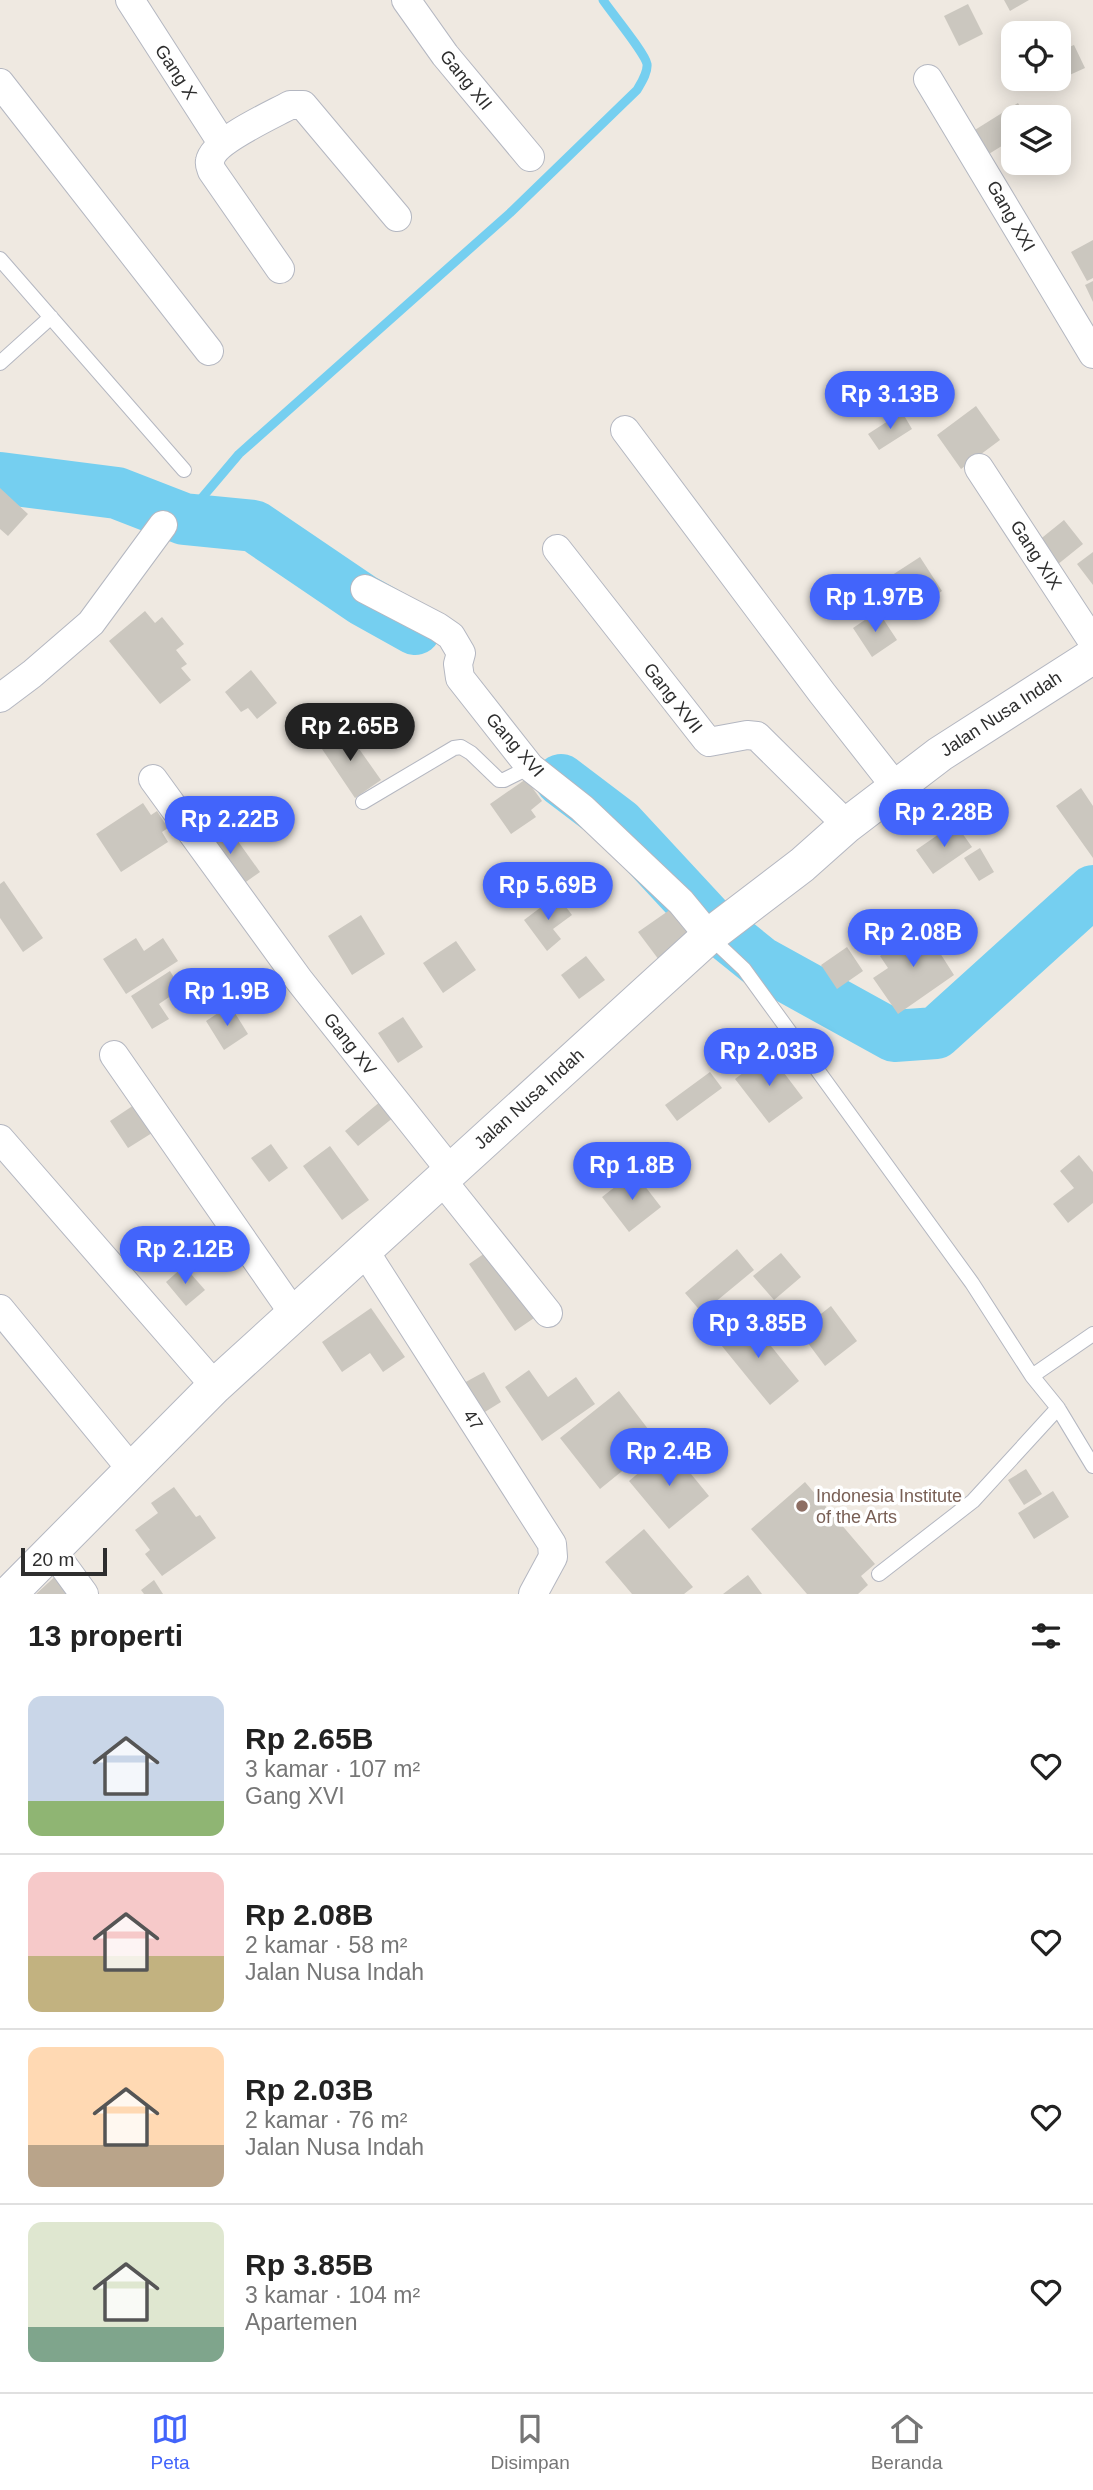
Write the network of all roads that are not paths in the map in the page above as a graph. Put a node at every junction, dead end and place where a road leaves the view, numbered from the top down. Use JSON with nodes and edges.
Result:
{"nodes":[{"id":1,"x":130,"y":0,"type":"edge"},
{"id":2,"x":406,"y":0,"type":"edge"},
{"id":3,"x":928,"y":79,"type":"dead end"},
{"id":4,"x":0,"y":83,"type":"edge"},
{"id":5,"x":222,"y":143,"type":"junction"},
{"id":6,"x":530,"y":157,"type":"dead end"},
{"id":7,"x":397,"y":217,"type":"dead end"},
{"id":8,"x":0,"y":259,"type":"edge"},
{"id":9,"x":280,"y":269,"type":"dead end"},
{"id":10,"x":51,"y":317,"type":"junction"},
{"id":11,"x":209,"y":351,"type":"dead end"},
{"id":12,"x":1093,"y":354,"type":"edge"},
{"id":13,"x":0,"y":363,"type":"edge"},
{"id":14,"x":625,"y":430,"type":"dead end"},
{"id":15,"x":979,"y":468,"type":"dead end"},
{"id":16,"x":184,"y":470,"type":"dead end"},
{"id":17,"x":163,"y":525,"type":"dead end"},
{"id":18,"x":556,"y":549,"type":"dead end"},
{"id":19,"x":365,"y":589,"type":"dead end"},
{"id":20,"x":1093,"y":642,"type":"edge"},
{"id":21,"x":1093,"y":656,"type":"edge"},
{"id":22,"x":0,"y":698,"type":"edge"},
{"id":23,"x":530,"y":767,"type":"junction"},
{"id":24,"x":153,"y":779,"type":"dead end"},
{"id":25,"x":895,"y":786,"type":"junction"},
{"id":26,"x":363,"y":802,"type":"dead end"},
{"id":27,"x":847,"y":825,"type":"junction"},
{"id":28,"x":719,"y":928,"type":"junction"},
{"id":29,"x":114,"y":1055,"type":"dead end"},
{"id":30,"x":0,"y":1139,"type":"edge"},
{"id":31,"x":446,"y":1175,"type":"junction"},
{"id":32,"x":363,"y":1250,"type":"junction"},
{"id":33,"x":0,"y":1309,"type":"edge"},
{"id":34,"x":548,"y":1313,"type":"dead end"},
{"id":35,"x":294,"y":1314,"type":"junction"},
{"id":36,"x":1093,"y":1334,"type":"edge"},
{"id":37,"x":1032,"y":1376,"type":"junction"},
{"id":38,"x":215,"y":1386,"type":"junction"},
{"id":39,"x":1058,"y":1408,"type":"junction"},
{"id":40,"x":1093,"y":1466,"type":"edge"},
{"id":41,"x":132,"y":1470,"type":"junction"},
{"id":42,"x":52,"y":1550,"type":"junction"},
{"id":43,"x":879,"y":1574,"type":"dead end"},
{"id":44,"x":9,"y":1594,"type":"edge"},
{"id":45,"x":84,"y":1594,"type":"edge"},
{"id":46,"x":533,"y":1594,"type":"edge"}],
"edges":[{"from":1,"to":5,"type":"street","name":"Gang X"},
{"from":2,"to":6,"type":"street","name":"Gang XII"},
{"from":3,"to":12,"type":"street","name":"Gang XXI"},
{"from":4,"to":11,"type":"street"},
{"from":5,"to":7,"type":"street"},
{"from":5,"to":9,"type":"street"},
{"from":8,"to":10,"type":"lane"},
{"from":10,"to":13,"type":"lane"},
{"from":10,"to":16,"type":"lane"},
{"from":14,"to":25,"type":"street"},
{"from":15,"to":20,"type":"street","name":"Gang XIX"},
{"from":17,"to":22,"type":"street"},
{"from":18,"to":27,"type":"street","name":"Gang XVII"},
{"from":19,"to":23,"type":"street","name":"Gang XVI"},
{"from":21,"to":25,"type":"street","name":"Jalan Nusa Indah"},
{"from":23,"to":26,"type":"lane"},
{"from":23,"to":28,"type":"street","name":"Gang XVI"},
{"from":24,"to":31,"type":"street","name":"Gang XV"},
{"from":25,"to":27,"type":"street","name":"Jalan Nusa Indah"},
{"from":27,"to":28,"type":"street","name":"Jalan Nusa Indah"},
{"from":28,"to":31,"type":"street","name":"Jalan Nusa Indah"},
{"from":28,"to":37,"type":"lane"},
{"from":29,"to":35,"type":"street"},
{"from":30,"to":38,"type":"street"},
{"from":31,"to":32,"type":"street","name":"Jalan Nusa Indah"},
{"from":31,"to":34,"type":"street","name":"Gang XV"},
{"from":32,"to":35,"type":"street","name":"Jalan Nusa Indah"},
{"from":32,"to":46,"type":"street","name":"47"},
{"from":33,"to":41,"type":"street"},
{"from":35,"to":38,"type":"street","name":"Jalan Nusa Indah"},
{"from":36,"to":37,"type":"lane"},
{"from":37,"to":39,"type":"lane"},
{"from":38,"to":41,"type":"street","name":"Jalan Nusa Indah"},
{"from":39,"to":40,"type":"lane"},
{"from":39,"to":43,"type":"lane"},
{"from":41,"to":42,"type":"street","name":"Jalan Nusa Indah"},
{"from":42,"to":44,"type":"street","name":"Jalan Nusa Indah"},
{"from":42,"to":45,"type":"street"}]}
